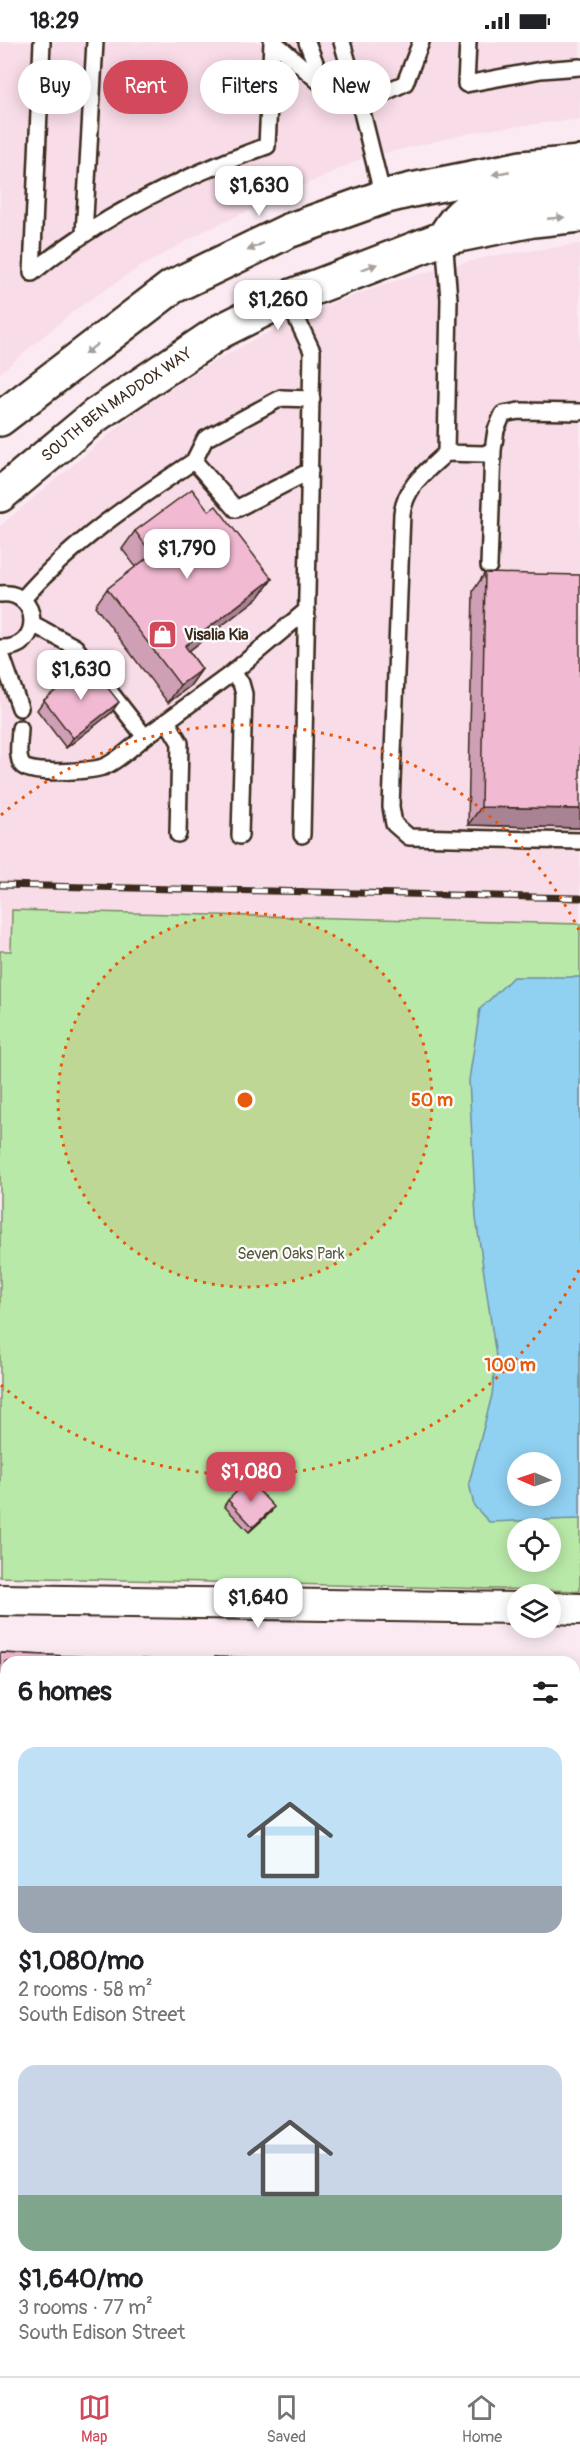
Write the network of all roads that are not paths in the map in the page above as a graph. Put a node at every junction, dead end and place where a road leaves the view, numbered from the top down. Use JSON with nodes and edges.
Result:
{"nodes":[{"id":1,"x":42,"y":42,"type":"edge"},
{"id":2,"x":95,"y":42,"type":"edge"},
{"id":3,"x":273,"y":42,"type":"edge"},
{"id":4,"x":308,"y":42,"type":"edge"},
{"id":5,"x":342,"y":42,"type":"edge"},
{"id":6,"x":421,"y":42,"type":"edge"},
{"id":7,"x":468,"y":42,"type":"edge"},
{"id":8,"x":315,"y":60,"type":"edge"},
{"id":9,"x":347,"y":60,"type":"edge"},
{"id":10,"x":580,"y":67,"type":"edge"},
{"id":11,"x":311,"y":75,"type":"edge"},
{"id":12,"x":391,"y":90,"type":"edge"},
{"id":13,"x":362,"y":114,"type":"edge"},
{"id":14,"x":580,"y":163,"type":"edge"},
{"id":15,"x":580,"y":190,"type":"edge"},
{"id":16,"x":382,"y":197,"type":"junction"},
{"id":17,"x":580,"y":215,"type":"edge"},
{"id":18,"x":84,"y":234,"type":"junction"},
{"id":19,"x":444,"y":238,"type":"junction"},
{"id":20,"x":287,"y":298,"type":"junction"},
{"id":21,"x":312,"y":399,"type":"junction"},
{"id":22,"x":580,"y":411,"type":"edge"},
{"id":23,"x":0,"y":419,"type":"edge"},
{"id":24,"x":493,"y":450,"type":"junction"},
{"id":25,"x":446,"y":453,"type":"junction"},
{"id":26,"x":194,"y":461,"type":"junction"},
{"id":27,"x":310,"y":471,"type":"junction"},
{"id":28,"x":0,"y":495,"type":"edge"},
{"id":29,"x":489,"y":566,"type":"dead end"},
{"id":30,"x":0,"y":594,"type":"edge"},
{"id":31,"x":22,"y":600,"type":"junction"},
{"id":32,"x":307,"y":610,"type":"junction"},
{"id":33,"x":33,"y":624,"type":"junction"},
{"id":34,"x":0,"y":650,"type":"edge"},
{"id":35,"x":232,"y":673,"type":"junction"},
{"id":36,"x":20,"y":708,"type":"dead end"},
{"id":37,"x":167,"y":721,"type":"junction"},
{"id":38,"x":20,"y":728,"type":"dead end"},
{"id":39,"x":145,"y":737,"type":"junction"},
{"id":40,"x":178,"y":834,"type":"dead end"},
{"id":41,"x":303,"y":835,"type":"dead end"},
{"id":42,"x":240,"y":836,"type":"dead end"},
{"id":43,"x":580,"y":841,"type":"edge"},
{"id":44,"x":0,"y":1600,"type":"edge"},
{"id":45,"x":507,"y":1608,"type":"edge"},
{"id":46,"x":561,"y":1608,"type":"edge"},
{"id":47,"x":580,"y":1609,"type":"edge"}],
"edges":[{"from":1,"to":18,"type":"lane"},
{"from":2,"to":18,"type":"lane"},
{"from":3,"to":11,"type":"lane"},
{"from":3,"to":18,"type":"lane"},
{"from":4,"to":8,"type":"lane"},
{"from":5,"to":9,"type":"lane"},
{"from":6,"to":12,"type":"lane"},
{"from":7,"to":10,"type":"lane"},
{"from":13,"to":16,"type":"lane"},
{"from":14,"to":16,"type":"main road","one_way":true},
{"from":15,"to":19,"type":"main road"},
{"from":16,"to":23,"type":"main road","one_way":true},
{"from":19,"to":17,"type":"main road","name":"SOUTH BEN MADDOX WAY","one_way":true},
{"from":20,"to":19,"type":"main road","name":"SOUTH BEN MADDOX WAY","one_way":true},
{"from":19,"to":25,"type":"lane"},
{"from":20,"to":21,"type":"lane"},
{"from":20,"to":28,"type":"main road","name":"SOUTH BEN MADDOX WAY"},
{"from":21,"to":26,"type":"lane"},
{"from":21,"to":27,"type":"lane"},
{"from":22,"to":24,"type":"lane"},
{"from":24,"to":25,"type":"lane"},
{"from":24,"to":29,"type":"lane"},
{"from":25,"to":43,"type":"lane"},
{"from":26,"to":27,"type":"lane"},
{"from":26,"to":31,"type":"lane"},
{"from":27,"to":32,"type":"lane"},
{"from":30,"to":31,"type":"lane"},
{"from":31,"to":33,"type":"lane"},
{"from":32,"to":35,"type":"lane"},
{"from":32,"to":41,"type":"lane"},
{"from":33,"to":34,"type":"lane"},
{"from":33,"to":39,"type":"lane"},
{"from":34,"to":36,"type":"lane"},
{"from":35,"to":37,"type":"lane"},
{"from":35,"to":42,"type":"lane"},
{"from":37,"to":39,"type":"lane"},
{"from":37,"to":40,"type":"lane"},
{"from":38,"to":39,"type":"lane"},
{"from":44,"to":45,"type":"street"},
{"from":46,"to":47,"type":"street"}]}
